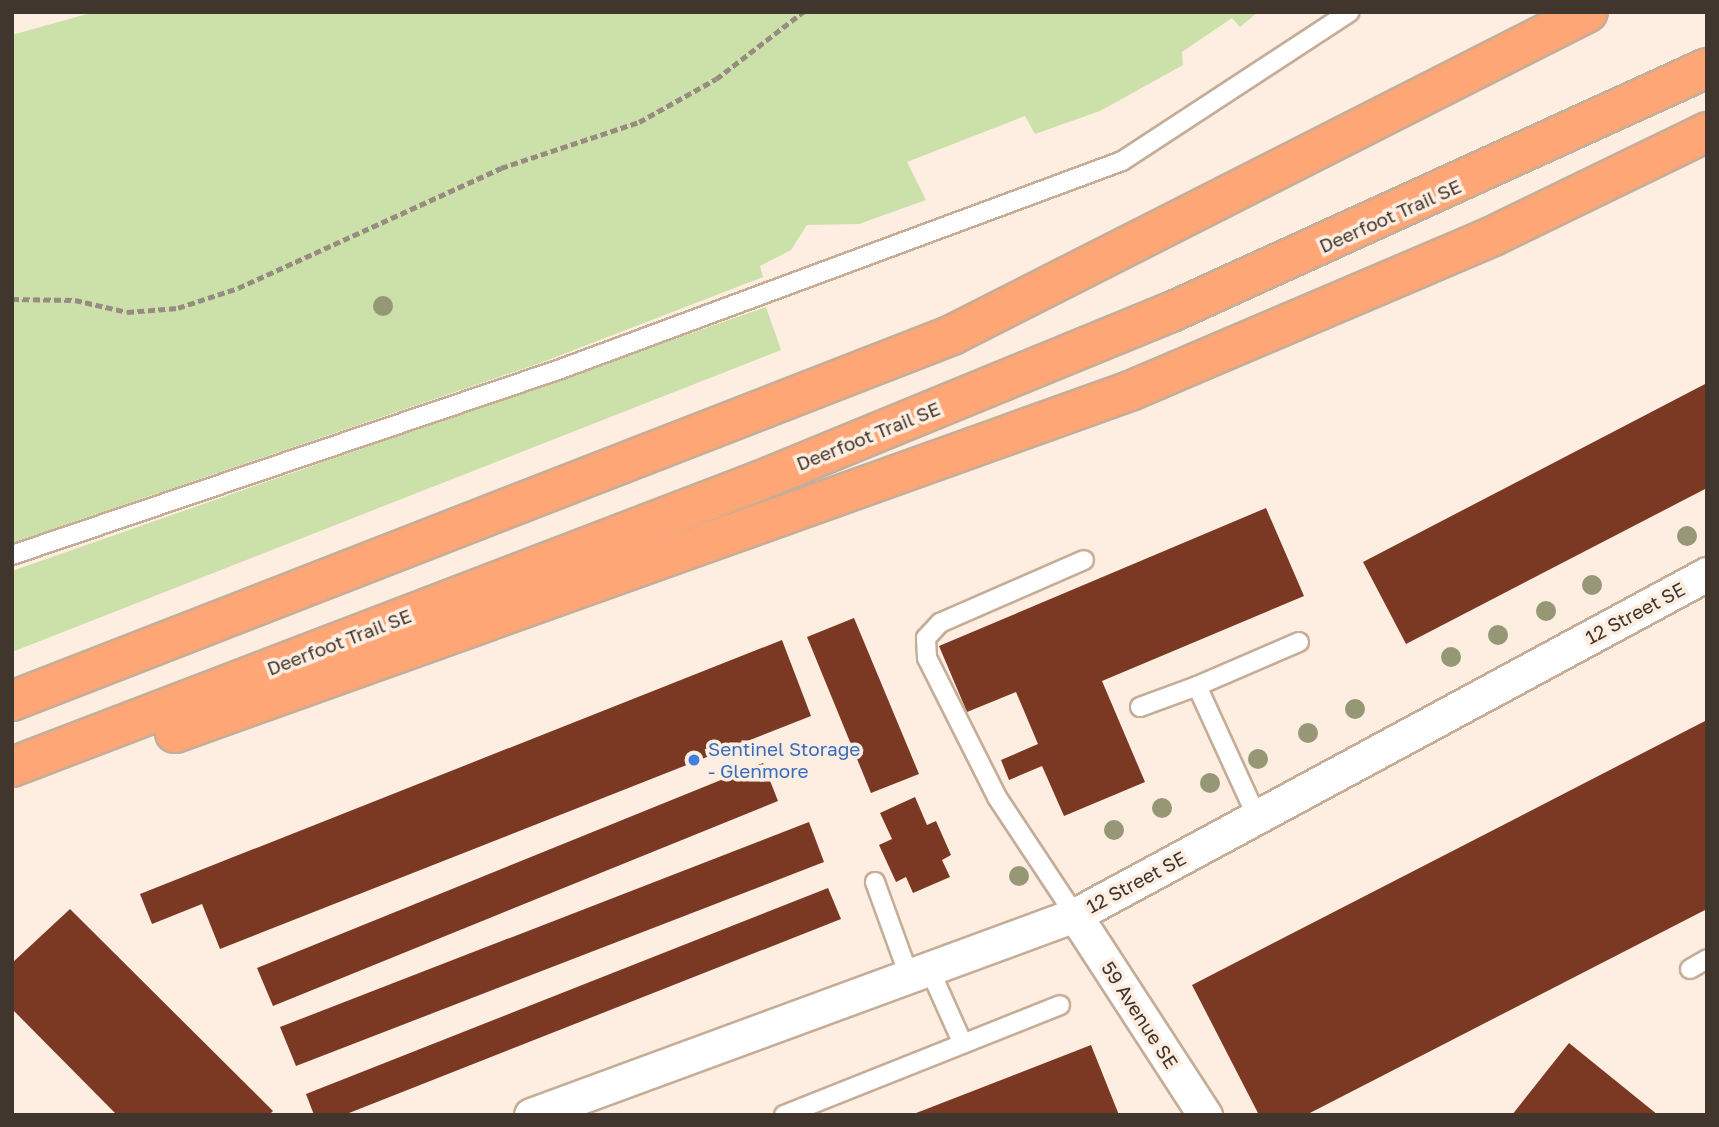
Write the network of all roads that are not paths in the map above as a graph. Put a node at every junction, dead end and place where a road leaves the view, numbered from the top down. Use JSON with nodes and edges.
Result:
{"nodes":[{"id":1,"x":1349,"y":12,"type":"edge"},
{"id":2,"x":1588,"y":12,"type":"edge"},
{"id":3,"x":1707,"y":68,"type":"edge"},
{"id":4,"x":1707,"y":132,"type":"edge"},
{"id":5,"x":12,"y":555,"type":"edge"},
{"id":6,"x":1084,"y":560,"type":"dead end"},
{"id":7,"x":1707,"y":574,"type":"edge"},
{"id":8,"x":1299,"y":642,"type":"dead end"},
{"id":9,"x":1197,"y":686,"type":"junction"},
{"id":10,"x":12,"y":701,"type":"edge"},
{"id":11,"x":1140,"y":707,"type":"dead end"},
{"id":12,"x":12,"y":767,"type":"edge"},
{"id":13,"x":12,"y":793,"type":"edge"},
{"id":14,"x":1257,"y":817,"type":"junction"},
{"id":15,"x":875,"y":883,"type":"dead end"},
{"id":16,"x":1075,"y":915,"type":"junction"},
{"id":17,"x":1707,"y":959,"type":"edge"},
{"id":18,"x":1690,"y":969,"type":"dead end"},
{"id":19,"x":919,"y":972,"type":"junction"},
{"id":20,"x":1060,"y":1005,"type":"dead end"},
{"id":21,"x":963,"y":1044,"type":"junction"},
{"id":22,"x":531,"y":1115,"type":"edge"},
{"id":23,"x":784,"y":1115,"type":"edge"},
{"id":24,"x":1205,"y":1115,"type":"edge"}],
"edges":[{"from":1,"to":5,"type":"lane"},
{"from":2,"to":10,"type":"highway"},
{"from":3,"to":12,"type":"highway","name":"Deerfoot Trail SE"},
{"from":4,"to":13,"type":"highway"},
{"from":6,"to":16,"type":"lane"},
{"from":7,"to":14,"type":"street","name":"12 Street SE"},
{"from":8,"to":9,"type":"lane"},
{"from":9,"to":11,"type":"lane"},
{"from":9,"to":14,"type":"lane"},
{"from":14,"to":16,"type":"street","name":"12 Street SE"},
{"from":15,"to":19,"type":"lane"},
{"from":16,"to":19,"type":"street","name":"12 Street SE"},
{"from":16,"to":24,"type":"street","name":"59 Avenue SE"},
{"from":17,"to":18,"type":"lane"},
{"from":19,"to":21,"type":"lane"},
{"from":19,"to":22,"type":"street","name":"12 Street SE"},
{"from":20,"to":21,"type":"lane"},
{"from":21,"to":23,"type":"lane"}]}
